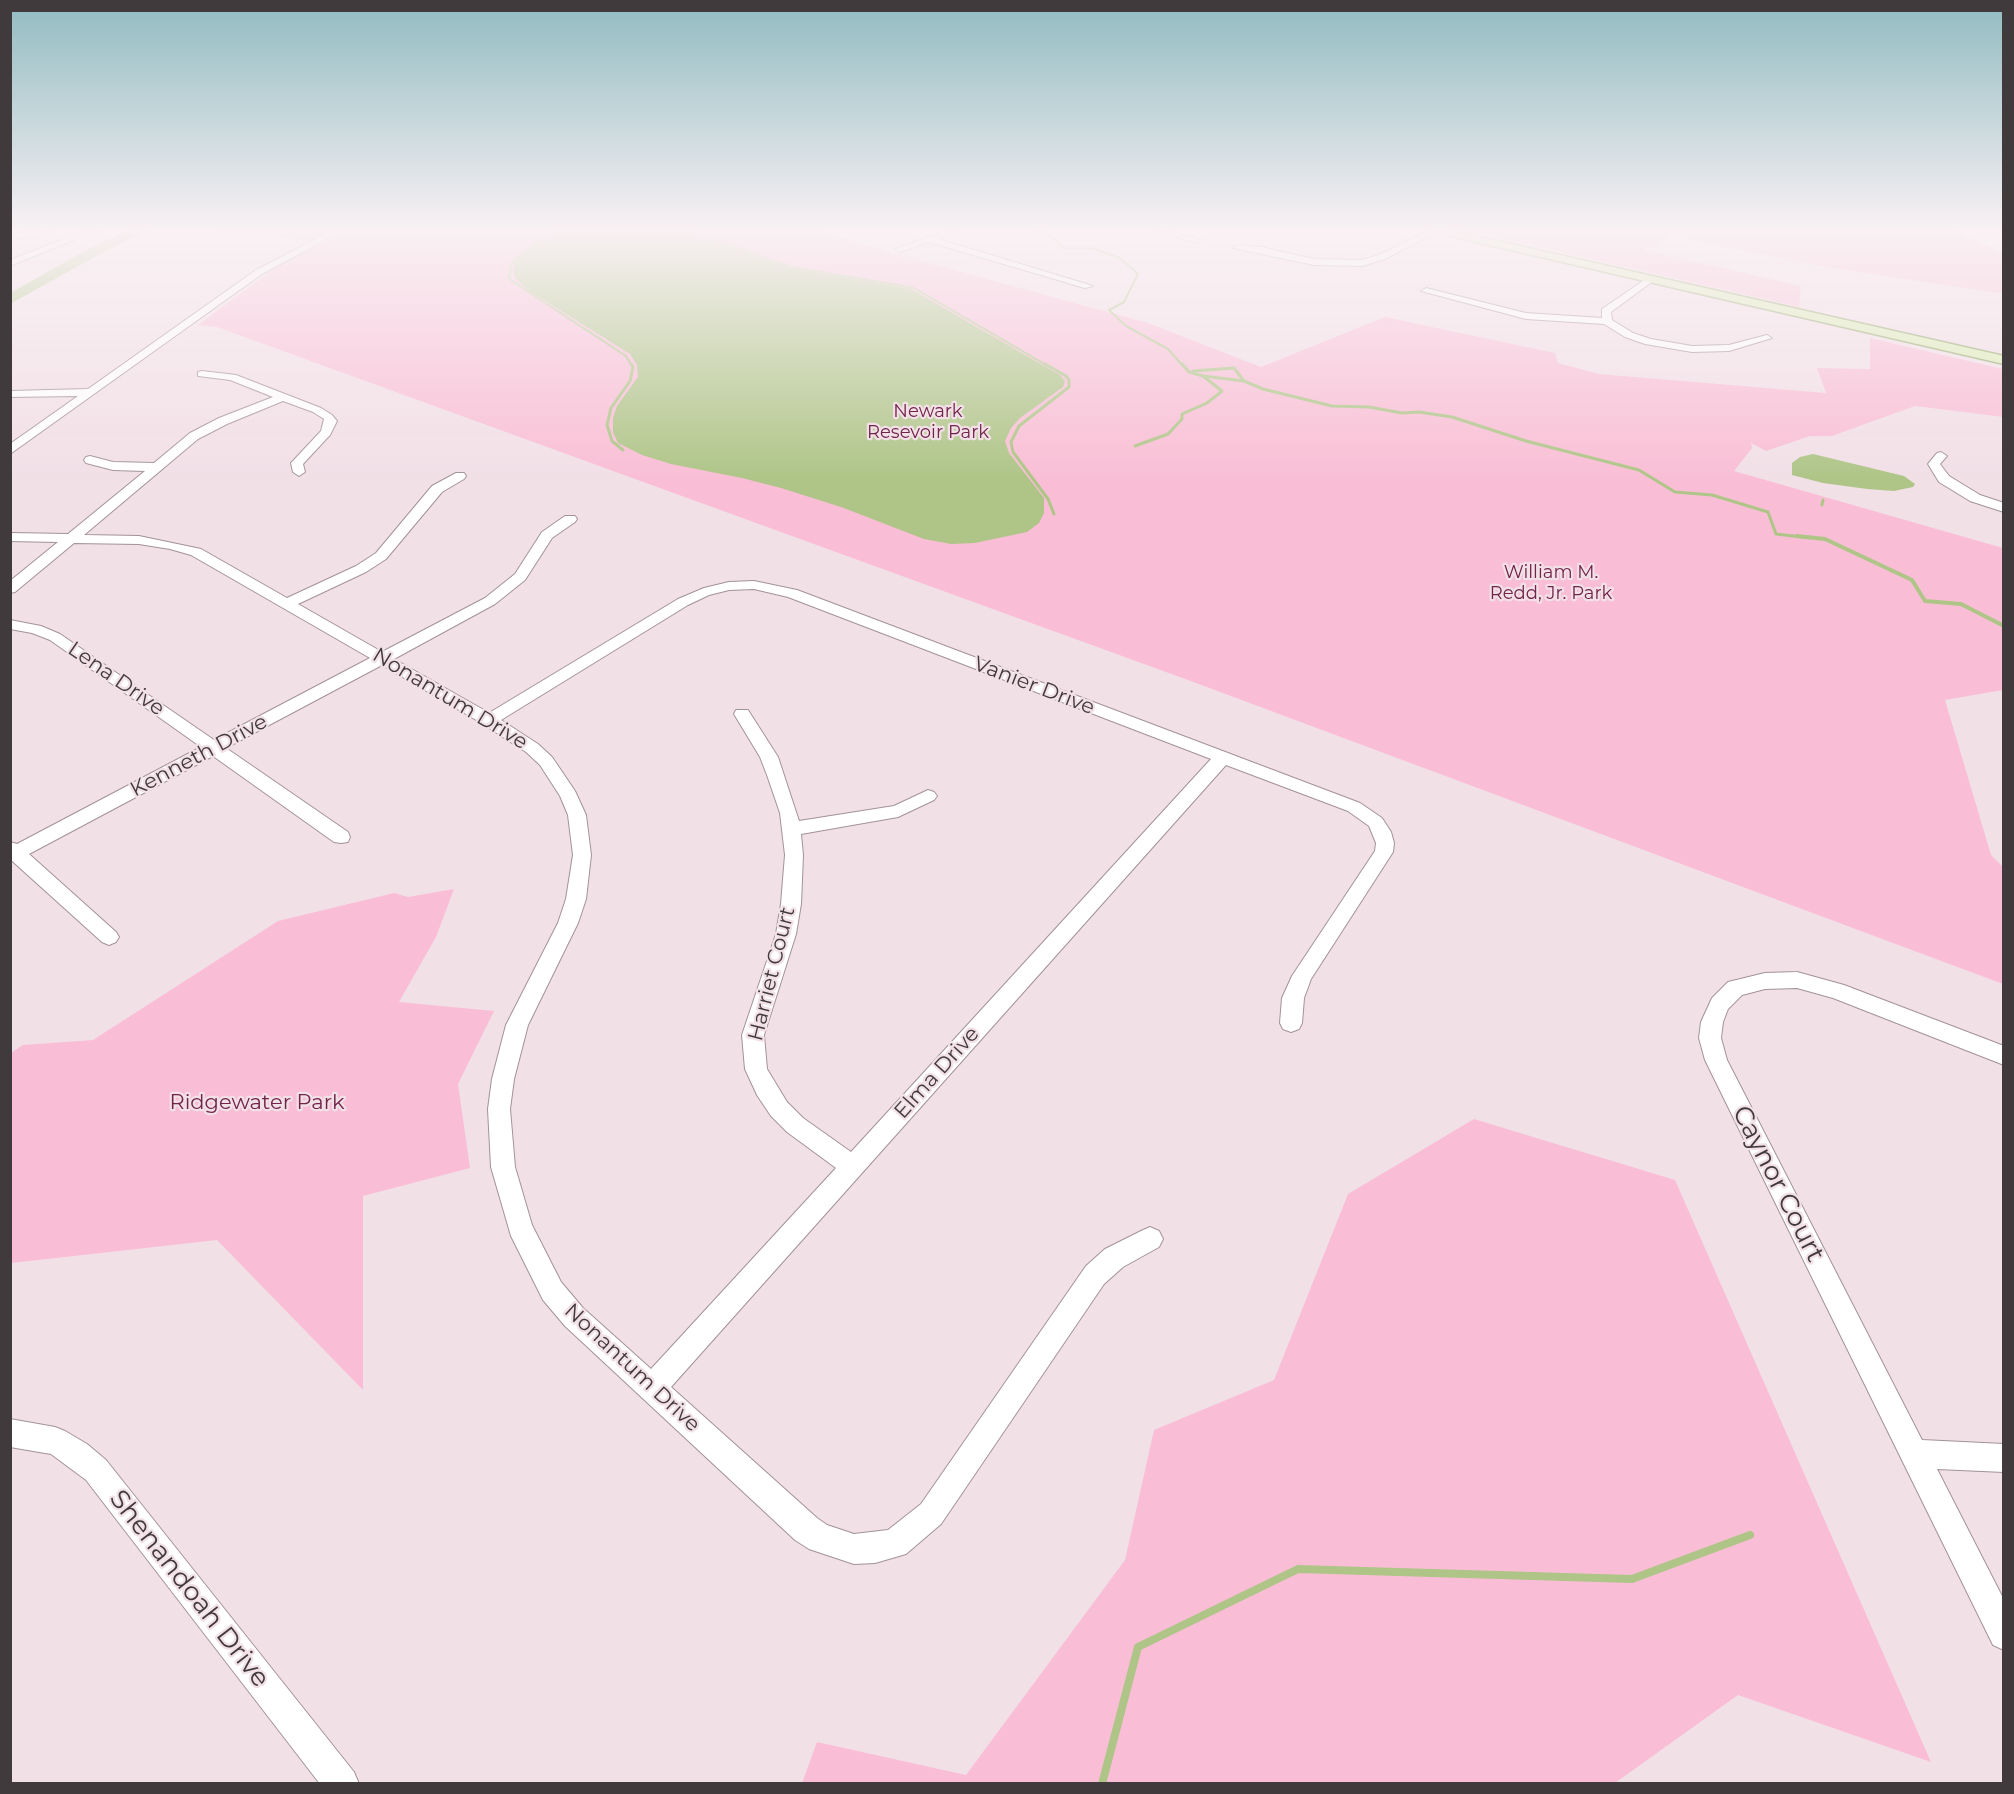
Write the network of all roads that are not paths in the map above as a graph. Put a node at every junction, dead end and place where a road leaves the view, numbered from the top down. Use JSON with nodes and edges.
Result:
{"nodes":[{"id":1,"x":204,"y":312,"type":"edge"},
{"id":2,"x":1509,"y":312,"type":"edge"},
{"id":3,"x":1606,"y":312,"type":"edge"},
{"id":4,"x":1793,"y":312,"type":"edge"},
{"id":5,"x":1607,"y":321,"type":"junction"},
{"id":6,"x":1767,"y":338,"type":"dead end"},
{"id":7,"x":2004,"y":360,"type":"edge"},
{"id":8,"x":202,"y":374,"type":"dead end"},
{"id":9,"x":92,"y":392,"type":"junction"},
{"id":10,"x":10,"y":394,"type":"edge"},
{"id":11,"x":282,"y":397,"type":"junction"},
{"id":12,"x":10,"y":450,"type":"edge"},
{"id":13,"x":1941,"y":456,"type":"dead end"},
{"id":14,"x":90,"y":460,"type":"dead end"},
{"id":15,"x":155,"y":467,"type":"junction"},
{"id":16,"x":299,"y":472,"type":"dead end"},
{"id":17,"x":460,"y":476,"type":"dead end"},
{"id":18,"x":2004,"y":508,"type":"edge"},
{"id":19,"x":570,"y":519,"type":"dead end"},
{"id":20,"x":10,"y":537,"type":"edge"},
{"id":21,"x":72,"y":538,"type":"junction"},
{"id":22,"x":10,"y":589,"type":"edge"},
{"id":23,"x":287,"y":604,"type":"junction"},
{"id":24,"x":10,"y":624,"type":"edge"},
{"id":25,"x":382,"y":658,"type":"junction"},
{"id":26,"x":742,"y":714,"type":"dead end"},
{"id":27,"x":489,"y":720,"type":"junction"},
{"id":28,"x":215,"y":747,"type":"junction"},
{"id":29,"x":1222,"y":758,"type":"junction"},
{"id":30,"x":928,"y":796,"type":"dead end"},
{"id":31,"x":792,"y":829,"type":"junction"},
{"id":32,"x":341,"y":837,"type":"dead end"},
{"id":33,"x":13,"y":851,"type":"edge"},
{"id":34,"x":109,"y":937,"type":"dead end"},
{"id":35,"x":1291,"y":1023,"type":"dead end"},
{"id":36,"x":2004,"y":1056,"type":"edge"},
{"id":37,"x":852,"y":1166,"type":"junction"},
{"id":38,"x":1150,"y":1239,"type":"dead end"},
{"id":39,"x":652,"y":1388,"type":"junction"},
{"id":40,"x":10,"y":1433,"type":"edge"},
{"id":41,"x":1915,"y":1454,"type":"junction"},
{"id":42,"x":2004,"y":1458,"type":"edge"},
{"id":43,"x":2004,"y":1634,"type":"edge"},
{"id":44,"x":342,"y":1784,"type":"edge"}],
"edges":[{"from":1,"to":9,"type":"street"},
{"from":2,"to":5,"type":"street"},
{"from":3,"to":5,"type":"street"},
{"from":4,"to":7,"type":"main road"},
{"from":5,"to":6,"type":"street"},
{"from":8,"to":11,"type":"street"},
{"from":9,"to":10,"type":"street"},
{"from":9,"to":12,"type":"street"},
{"from":11,"to":15,"type":"street"},
{"from":11,"to":16,"type":"street"},
{"from":13,"to":18,"type":"street"},
{"from":14,"to":15,"type":"street"},
{"from":15,"to":21,"type":"street"},
{"from":17,"to":23,"type":"street"},
{"from":19,"to":25,"type":"street","name":"Kenneth Drive"},
{"from":20,"to":21,"type":"street","name":"Nonantum Drive"},
{"from":21,"to":22,"type":"street"},
{"from":21,"to":23,"type":"street","name":"Nonantum Drive"},
{"from":23,"to":25,"type":"street","name":"Nonantum Drive"},
{"from":24,"to":28,"type":"street","name":"Lena Drive"},
{"from":25,"to":27,"type":"street","name":"Nonantum Drive"},
{"from":25,"to":28,"type":"street","name":"Kenneth Drive"},
{"from":26,"to":31,"type":"street","name":"Harriet Court"},
{"from":27,"to":29,"type":"street","name":"Vanier Drive"},
{"from":27,"to":39,"type":"street","name":"Nonantum Drive"},
{"from":28,"to":32,"type":"street","name":"Lena Drive"},
{"from":28,"to":33,"type":"street","name":"Kenneth Drive"},
{"from":29,"to":35,"type":"street","name":"Vanier Drive"},
{"from":29,"to":37,"type":"street","name":"Elma Drive"},
{"from":30,"to":31,"type":"street"},
{"from":31,"to":37,"type":"street","name":"Harriet Court"},
{"from":33,"to":34,"type":"street"},
{"from":36,"to":41,"type":"street","name":"Caynor Court"},
{"from":37,"to":39,"type":"street","name":"Elma Drive"},
{"from":38,"to":39,"type":"street","name":"Nonantum Drive"},
{"from":40,"to":44,"type":"street","name":"Shenandoah Drive"},
{"from":41,"to":42,"type":"street"},
{"from":41,"to":43,"type":"street","name":"Caynor Court"}]}
